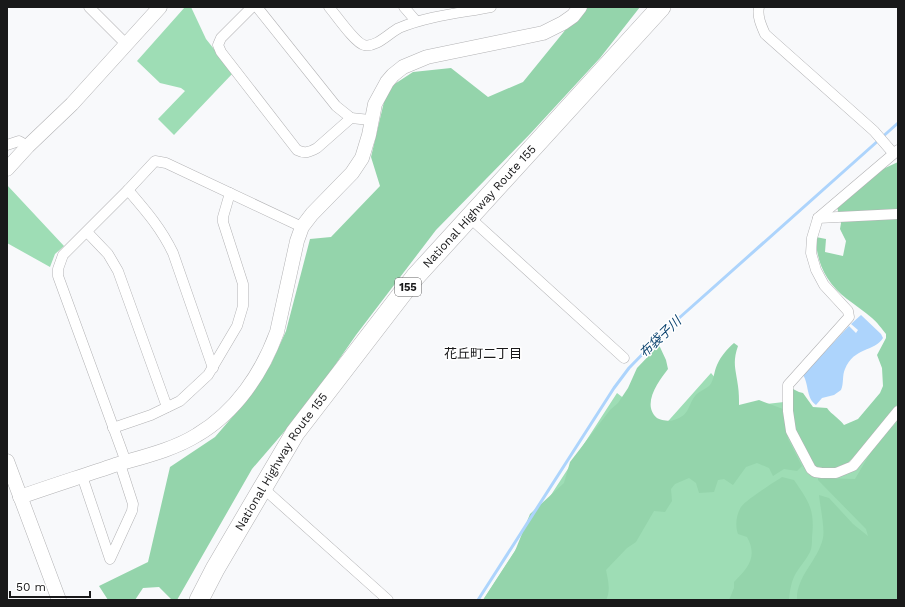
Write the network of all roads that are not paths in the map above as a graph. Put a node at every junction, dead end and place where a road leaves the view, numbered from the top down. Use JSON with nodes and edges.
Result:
{"nodes":[{"id":1,"x":89,"y":7,"type":"edge"},
{"id":2,"x":160,"y":7,"type":"edge"},
{"id":3,"x":252,"y":7,"type":"edge"},
{"id":4,"x":257,"y":7,"type":"edge"},
{"id":5,"x":329,"y":7,"type":"edge"},
{"id":6,"x":404,"y":7,"type":"edge"},
{"id":7,"x":491,"y":7,"type":"edge"},
{"id":8,"x":580,"y":7,"type":"edge"},
{"id":9,"x":661,"y":7,"type":"edge"},
{"id":10,"x":759,"y":7,"type":"edge"},
{"id":11,"x":477,"y":8,"type":"edge"},
{"id":12,"x":416,"y":21,"type":"junction"},
{"id":13,"x":127,"y":44,"type":"junction"},
{"id":14,"x":351,"y":118,"type":"junction"},
{"id":15,"x":370,"y":120,"type":"junction"},
{"id":16,"x":7,"y":145,"type":"edge"},
{"id":17,"x":28,"y":146,"type":"junction"},
{"id":18,"x":893,"y":151,"type":"edge"},
{"id":19,"x":7,"y":169,"type":"edge"},
{"id":20,"x":128,"y":190,"type":"junction"},
{"id":21,"x":230,"y":193,"type":"junction"},
{"id":22,"x":898,"y":214,"type":"edge"},
{"id":23,"x":469,"y":217,"type":"junction"},
{"id":24,"x":818,"y":218,"type":"junction"},
{"id":25,"x":302,"y":227,"type":"junction"},
{"id":26,"x":87,"y":232,"type":"junction"},
{"id":27,"x":624,"y":358,"type":"dead end"},
{"id":28,"x":213,"y":368,"type":"junction"},
{"id":29,"x":168,"y":407,"type":"junction"},
{"id":30,"x":898,"y":411,"type":"edge"},
{"id":31,"x":113,"y":428,"type":"junction"},
{"id":32,"x":7,"y":461,"type":"edge"},
{"id":33,"x":123,"y":463,"type":"junction"},
{"id":34,"x":82,"y":476,"type":"junction"},
{"id":35,"x":262,"y":488,"type":"junction"},
{"id":36,"x":20,"y":497,"type":"junction"},
{"id":37,"x":59,"y":600,"type":"edge"},
{"id":38,"x":199,"y":600,"type":"edge"},
{"id":39,"x":388,"y":600,"type":"edge"}],
"edges":[{"from":1,"to":13,"type":"street"},
{"from":2,"to":13,"type":"street"},
{"from":3,"to":14,"type":"street"},
{"from":4,"to":14,"type":"street"},
{"from":5,"to":12,"type":"street"},
{"from":6,"to":12,"type":"street"},
{"from":7,"to":11,"type":"street"},
{"from":8,"to":15,"type":"street"},
{"from":9,"to":23,"type":"highway","name":"National Highway Route 155","number":"155"},
{"from":10,"to":18,"type":"street"},
{"from":11,"to":12,"type":"street"},
{"from":13,"to":17,"type":"street"},
{"from":14,"to":15,"type":"street"},
{"from":15,"to":25,"type":"street"},
{"from":16,"to":17,"type":"street"},
{"from":17,"to":19,"type":"street"},
{"from":18,"to":24,"type":"street"},
{"from":20,"to":21,"type":"street"},
{"from":20,"to":26,"type":"street"},
{"from":20,"to":28,"type":"street"},
{"from":21,"to":25,"type":"street"},
{"from":21,"to":28,"type":"street"},
{"from":22,"to":24,"type":"street"},
{"from":23,"to":27,"type":"street"},
{"from":23,"to":35,"type":"highway","name":"National Highway Route 155","number":"155"},
{"from":24,"to":30,"type":"street"},
{"from":25,"to":33,"type":"street"},
{"from":26,"to":29,"type":"street"},
{"from":26,"to":31,"type":"street"},
{"from":28,"to":29,"type":"street"},
{"from":29,"to":31,"type":"street"},
{"from":31,"to":33,"type":"street"},
{"from":32,"to":36,"type":"street"},
{"from":33,"to":34,"type":"street"},
{"from":33,"to":34,"type":"street"},
{"from":34,"to":36,"type":"street"},
{"from":35,"to":38,"type":"highway","name":"National Highway Route 155","number":"155"},
{"from":35,"to":39,"type":"street"},
{"from":36,"to":37,"type":"street"}]}
